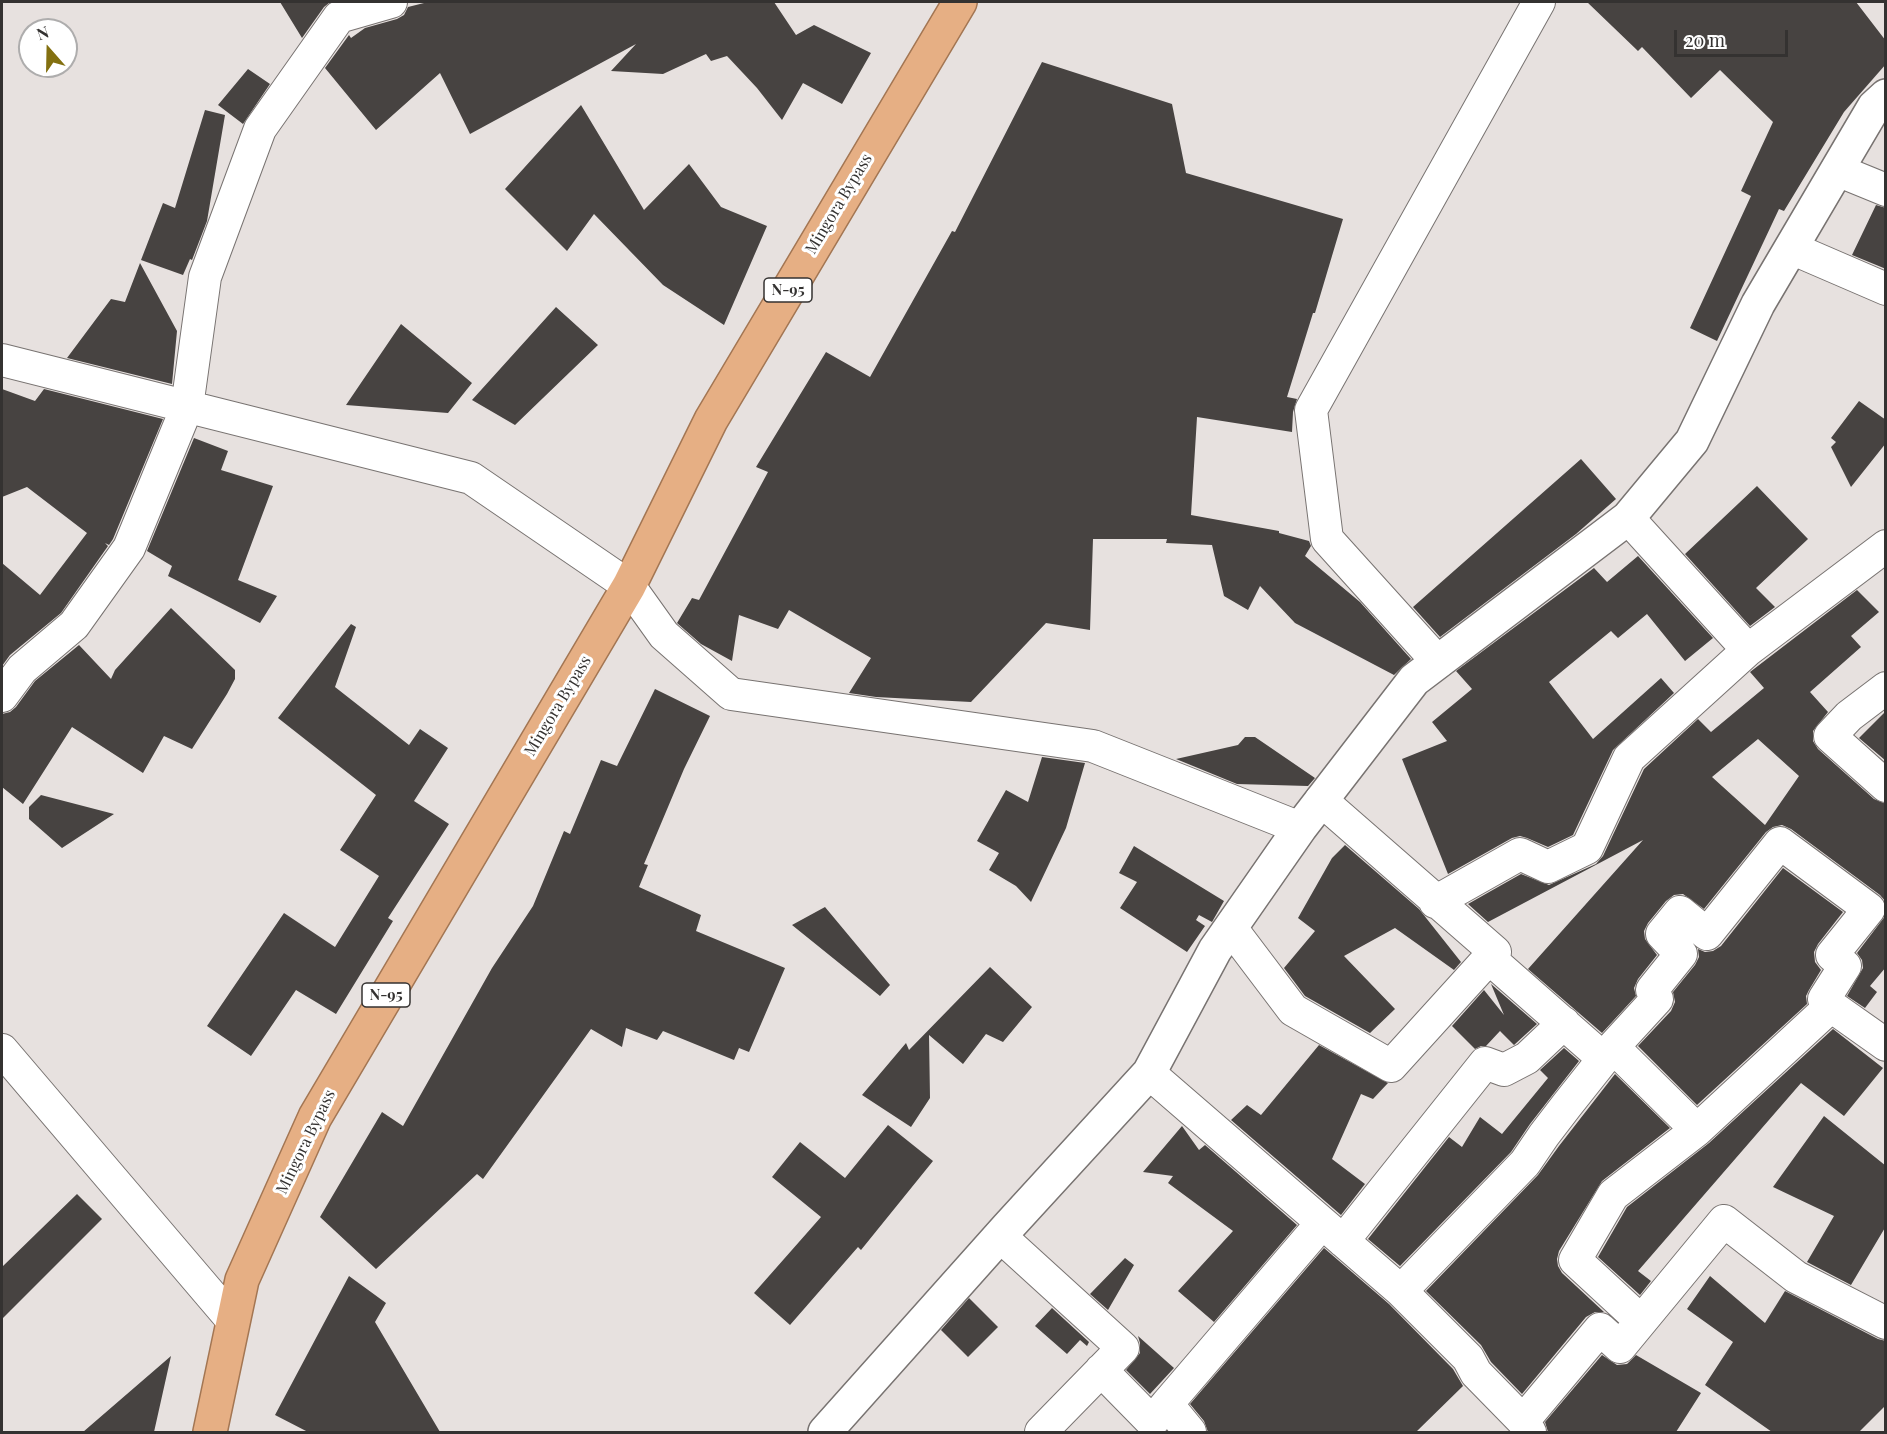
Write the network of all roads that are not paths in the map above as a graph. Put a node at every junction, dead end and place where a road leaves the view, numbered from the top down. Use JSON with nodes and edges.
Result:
{"nodes":[{"id":1,"x":391,"y":2,"type":"edge"},
{"id":2,"x":960,"y":2,"type":"edge"},
{"id":3,"x":1539,"y":2,"type":"edge"},
{"id":4,"x":1886,"y":96,"type":"edge"},
{"id":5,"x":1837,"y":170,"type":"junction"},
{"id":6,"x":1886,"y":190,"type":"edge"},
{"id":7,"x":1791,"y":248,"type":"junction"},
{"id":8,"x":1886,"y":289,"type":"edge"},
{"id":9,"x":2,"y":360,"type":"edge"},
{"id":10,"x":187,"y":407,"type":"junction"},
{"id":11,"x":1628,"y":518,"type":"junction"},
{"id":12,"x":1886,"y":546,"type":"edge"},
{"id":13,"x":629,"y":586,"type":"junction"},
{"id":14,"x":1748,"y":650,"type":"junction"},
{"id":15,"x":1438,"y":662,"type":"junction"},
{"id":16,"x":1886,"y":688,"type":"edge"},
{"id":17,"x":2,"y":696,"type":"edge"},
{"id":18,"x":1886,"y":786,"type":"edge"},
{"id":19,"x":1321,"y":800,"type":"junction"},
{"id":20,"x":1300,"y":828,"type":"junction"},
{"id":21,"x":1435,"y":902,"type":"junction"},
{"id":22,"x":1231,"y":928,"type":"junction"},
{"id":23,"x":1489,"y":958,"type":"junction"},
{"id":24,"x":1831,"y":1006,"type":"junction"},
{"id":25,"x":1563,"y":1023,"type":"junction"},
{"id":26,"x":1886,"y":1045,"type":"edge"},
{"id":27,"x":2,"y":1050,"type":"edge"},
{"id":28,"x":1608,"y":1053,"type":"junction"},
{"id":29,"x":1149,"y":1073,"type":"junction"},
{"id":30,"x":1697,"y":1130,"type":"junction"},
{"id":31,"x":1333,"y":1232,"type":"junction"},
{"id":32,"x":1000,"y":1236,"type":"junction"},
{"id":33,"x":1401,"y":1291,"type":"junction"},
{"id":34,"x":233,"y":1321,"type":"junction"},
{"id":35,"x":1641,"y":1321,"type":"junction"},
{"id":36,"x":1886,"y":1323,"type":"edge"},
{"id":37,"x":1101,"y":1370,"type":"junction"},
{"id":38,"x":1167,"y":1404,"type":"junction"},
{"id":39,"x":1526,"y":1427,"type":"edge"},
{"id":40,"x":210,"y":1432,"type":"edge"},
{"id":41,"x":825,"y":1432,"type":"edge"},
{"id":42,"x":1041,"y":1432,"type":"edge"},
{"id":43,"x":1190,"y":1432,"type":"edge"}],
"edges":[{"from":1,"to":10,"type":"street"},
{"from":2,"to":13,"type":"highway","name":"Mingora Bypass","number":"N-95"},
{"from":3,"to":15,"type":"street"},
{"from":4,"to":5,"type":"main road"},
{"from":5,"to":6,"type":"street"},
{"from":5,"to":7,"type":"main road"},
{"from":7,"to":8,"type":"street"},
{"from":7,"to":11,"type":"main road"},
{"from":9,"to":10,"type":"street"},
{"from":10,"to":13,"type":"street"},
{"from":10,"to":17,"type":"street"},
{"from":11,"to":14,"type":"street"},
{"from":11,"to":15,"type":"main road"},
{"from":12,"to":14,"type":"street"},
{"from":13,"to":20,"type":"street"},
{"from":13,"to":34,"type":"highway","name":"Mingora Bypass","number":"N-95"},
{"from":14,"to":21,"type":"street"},
{"from":15,"to":19,"type":"main road"},
{"from":16,"to":18,"type":"street"},
{"from":19,"to":20,"type":"main road"},
{"from":19,"to":21,"type":"street"},
{"from":20,"to":22,"type":"main road"},
{"from":21,"to":23,"type":"street"},
{"from":22,"to":23,"type":"street"},
{"from":22,"to":29,"type":"main road"},
{"from":23,"to":25,"type":"street"},
{"from":24,"to":26,"type":"street"},
{"from":24,"to":28,"type":"street"},
{"from":24,"to":30,"type":"street"},
{"from":25,"to":28,"type":"street"},
{"from":25,"to":31,"type":"street"},
{"from":27,"to":34,"type":"street"},
{"from":28,"to":30,"type":"street"},
{"from":28,"to":33,"type":"street"},
{"from":29,"to":31,"type":"street"},
{"from":29,"to":32,"type":"main road"},
{"from":30,"to":35,"type":"street"},
{"from":31,"to":33,"type":"street"},
{"from":31,"to":38,"type":"street"},
{"from":32,"to":37,"type":"street"},
{"from":32,"to":41,"type":"main road"},
{"from":33,"to":39,"type":"street"},
{"from":34,"to":40,"type":"highway","name":"Mingora Bypass","number":"N-95"},
{"from":35,"to":36,"type":"street"},
{"from":35,"to":39,"type":"street"},
{"from":37,"to":38,"type":"street"},
{"from":37,"to":42,"type":"street"},
{"from":38,"to":43,"type":"street"}]}
